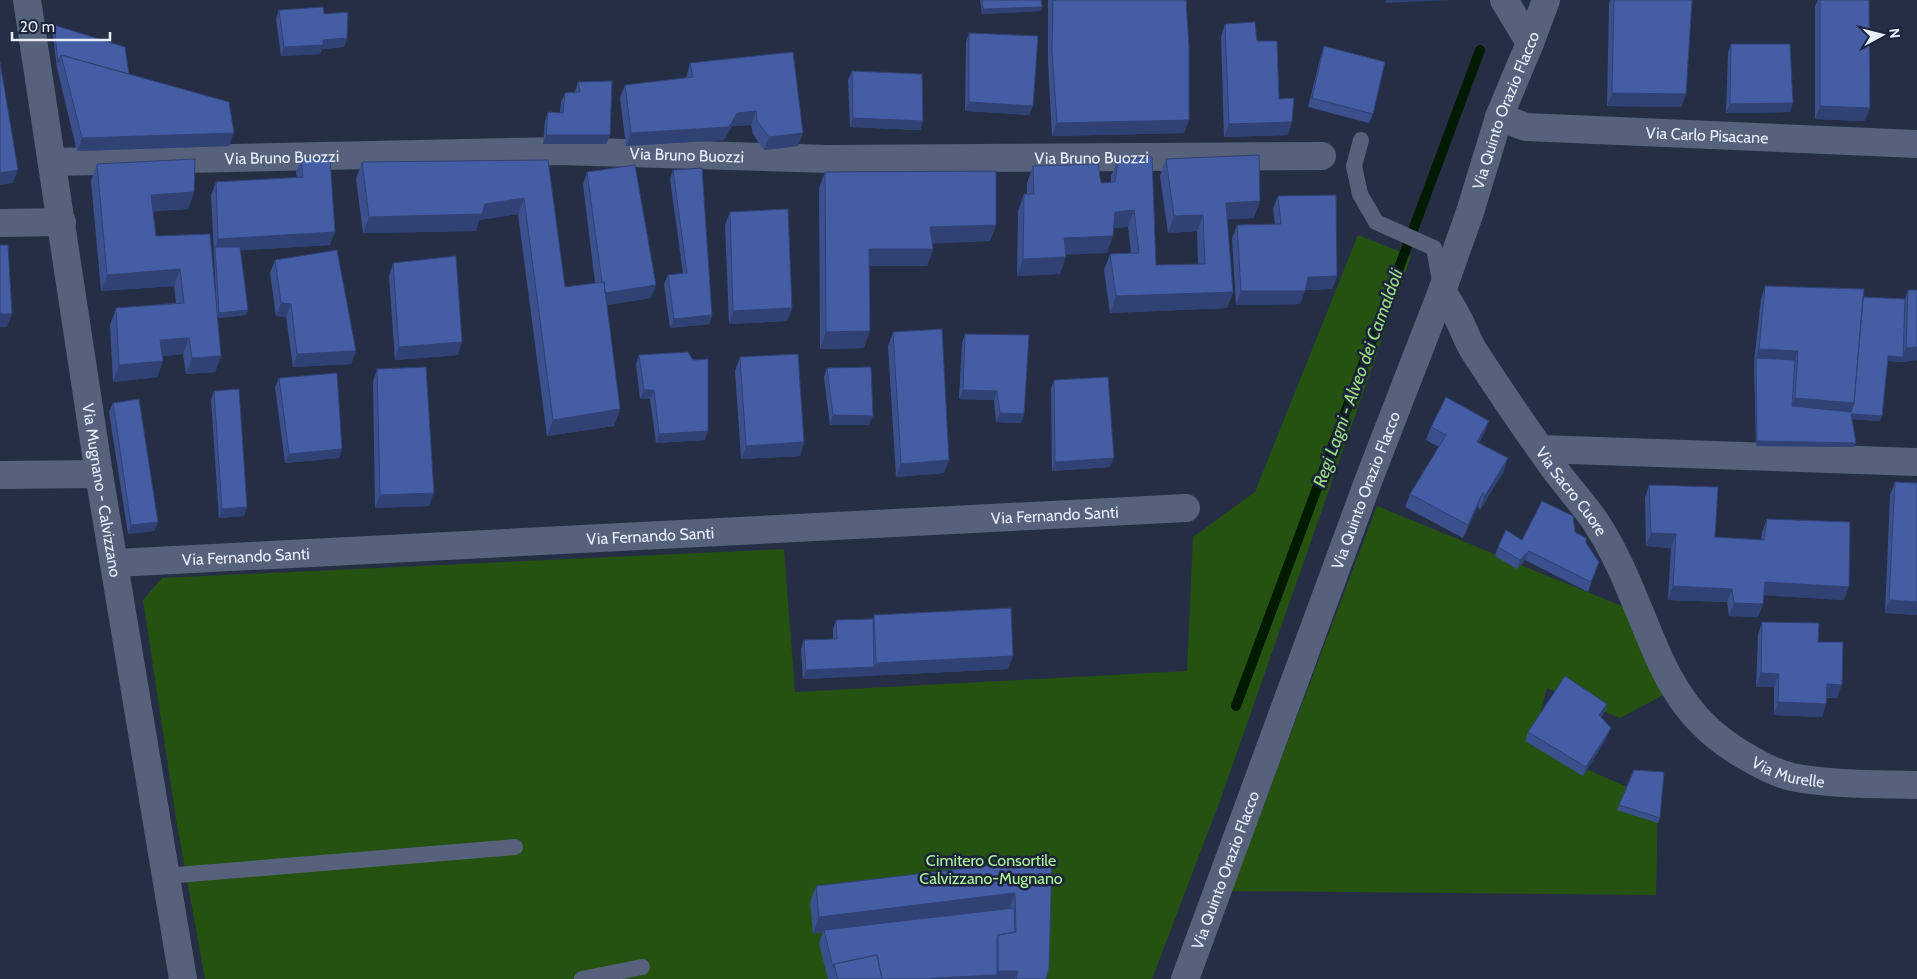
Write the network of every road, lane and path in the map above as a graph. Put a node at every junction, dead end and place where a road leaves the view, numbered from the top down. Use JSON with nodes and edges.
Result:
{"nodes":[{"id":1,"x":27,"y":0,"type":"edge"},
{"id":2,"x":1504,"y":0,"type":"edge"},
{"id":3,"x":1546,"y":0,"type":"edge"},
{"id":4,"x":1530,"y":42,"type":"junction"},
{"id":5,"x":1499,"y":117,"type":"junction"},
{"id":6,"x":1361,"y":140,"type":"dead end"},
{"id":7,"x":1917,"y":144,"type":"edge"},
{"id":8,"x":1322,"y":156,"type":"dead end"},
{"id":9,"x":52,"y":162,"type":"junction"},
{"id":10,"x":62,"y":222,"type":"junction"},
{"id":11,"x":0,"y":223,"type":"edge"},
{"id":12,"x":1442,"y":291,"type":"junction"},
{"id":13,"x":1541,"y":449,"type":"junction"},
{"id":14,"x":1917,"y":462,"type":"edge"},
{"id":15,"x":99,"y":474,"type":"junction"},
{"id":16,"x":0,"y":475,"type":"edge"},
{"id":17,"x":1186,"y":508,"type":"dead end"},
{"id":18,"x":115,"y":563,"type":"junction"},
{"id":19,"x":1683,"y":702,"type":"joint"},
{"id":20,"x":1917,"y":785,"type":"edge"},
{"id":21,"x":515,"y":847,"type":"dead end"},
{"id":22,"x":165,"y":876,"type":"junction"},
{"id":23,"x":642,"y":967,"type":"dead end"},
{"id":24,"x":183,"y":979,"type":"edge"},
{"id":25,"x":582,"y":979,"type":"edge"},
{"id":26,"x":1185,"y":979,"type":"edge"}],
"edges":[{"from":1,"to":9,"type":"street","name":"Via Mugnano - Calvizzano"},
{"from":2,"to":4,"type":"street"},
{"from":3,"to":4,"type":"street","name":"Via Quinto Orazio Flacco"},
{"from":4,"to":5,"type":"street","name":"Via Quinto Orazio Flacco"},
{"from":5,"to":7,"type":"street","name":"Via Carlo Pisacane"},
{"from":5,"to":12,"type":"street","name":"Via Quinto Orazio Flacco"},
{"from":6,"to":12,"type":"lane"},
{"from":8,"to":9,"type":"street","name":"Via Bruno Buozzi"},
{"from":9,"to":10,"type":"street","name":"Via Mugnano - Calvizzano"},
{"from":10,"to":11,"type":"street"},
{"from":10,"to":15,"type":"street","name":"Via Mugnano - Calvizzano"},
{"from":12,"to":13,"type":"street","name":"Via Sacro Cuore"},
{"from":12,"to":26,"type":"street","name":"Via Quinto Orazio Flacco"},
{"from":13,"to":14,"type":"street"},
{"from":13,"to":19,"type":"street","name":"Via Sacro Cuore"},
{"from":15,"to":16,"type":"street"},
{"from":15,"to":18,"type":"street","name":"Via Mugnano - Calvizzano"},
{"from":17,"to":18,"type":"street","name":"Via Fernando Santi"},
{"from":18,"to":22,"type":"street","name":"Via Mugnano - Calvizzano"},
{"from":19,"to":20,"type":"street","name":"Via Murelle"},
{"from":21,"to":22,"type":"lane"},
{"from":22,"to":24,"type":"street","name":"Via Mugnano - Calvizzano"},
{"from":23,"to":25,"type":"lane"}]}
